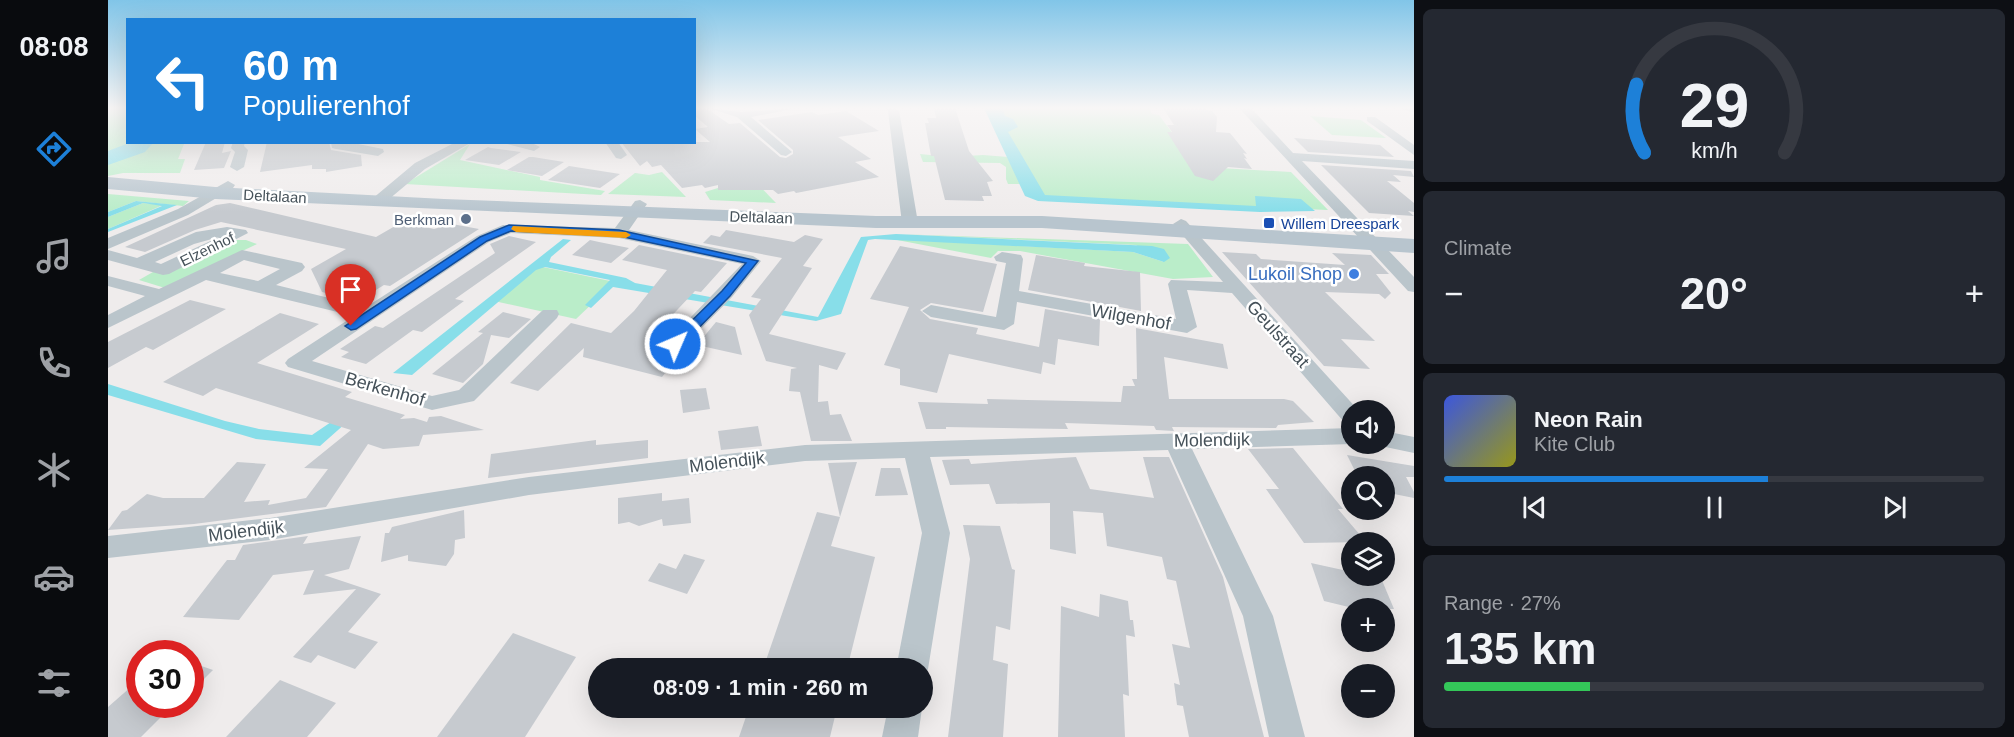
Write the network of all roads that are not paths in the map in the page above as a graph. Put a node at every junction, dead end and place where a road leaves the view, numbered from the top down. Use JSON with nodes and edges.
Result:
{"nodes":[{"id":1,"x":774,"y":142,"type":"edge"},
{"id":2,"x":899,"y":142,"type":"edge"},
{"id":3,"x":1276,"y":142,"type":"edge"},
{"id":4,"x":238,"y":144,"type":"edge"},
{"id":5,"x":338,"y":144,"type":"edge"},
{"id":6,"x":462,"y":144,"type":"edge"},
{"id":7,"x":517,"y":144,"type":"edge"},
{"id":8,"x":613,"y":144,"type":"edge"},
{"id":9,"x":534,"y":147,"type":"dead end"},
{"id":10,"x":378,"y":152,"type":"dead end"},
{"id":11,"x":786,"y":152,"type":"dead end"},
{"id":12,"x":621,"y":155,"type":"dead end"},
{"id":13,"x":1288,"y":156,"type":"junction"},
{"id":14,"x":1414,"y":165,"type":"edge"},
{"id":15,"x":108,"y":182,"type":"edge"},
{"id":16,"x":227,"y":182,"type":"junction"},
{"id":17,"x":381,"y":198,"type":"junction"},
{"id":18,"x":637,"y":208,"type":"junction"},
{"id":19,"x":910,"y":218,"type":"junction"},
{"id":20,"x":1185,"y":228,"type":"junction"},
{"id":21,"x":619,"y":233,"type":"junction"},
{"id":22,"x":1414,"y":237,"type":"edge"},
{"id":23,"x":1369,"y":238,"type":"junction"},
{"id":24,"x":108,"y":244,"type":"edge"},
{"id":25,"x":1414,"y":246,"type":"edge"},
{"id":26,"x":108,"y":255,"type":"edge"},
{"id":27,"x":1002,"y":257,"type":"dead end"},
{"id":28,"x":140,"y":263,"type":"junction"},
{"id":29,"x":204,"y":274,"type":"junction"},
{"id":30,"x":108,"y":281,"type":"edge"},
{"id":31,"x":1414,"y":286,"type":"edge"},
{"id":32,"x":260,"y":287,"type":"junction"},
{"id":33,"x":1235,"y":288,"type":"junction"},
{"id":34,"x":1009,"y":295,"type":"junction"},
{"id":35,"x":160,"y":296,"type":"junction"},
{"id":36,"x":931,"y":311,"type":"dead end"},
{"id":37,"x":370,"y":314,"type":"junction"},
{"id":38,"x":550,"y":314,"type":"dead end"},
{"id":39,"x":108,"y":322,"type":"edge"},
{"id":40,"x":675,"y":344,"type":"dead end"},
{"id":41,"x":1341,"y":405,"type":"edge"},
{"id":42,"x":1341,"y":436,"type":"edge"},
{"id":43,"x":1176,"y":441,"type":"junction"},
{"id":44,"x":1395,"y":441,"type":"edge"},
{"id":45,"x":1414,"y":445,"type":"edge"},
{"id":46,"x":915,"y":448,"type":"junction"},
{"id":47,"x":108,"y":547,"type":"edge"},
{"id":48,"x":914,"y":658,"type":"edge"},
{"id":49,"x":903,"y":718,"type":"edge"},
{"id":50,"x":900,"y":737,"type":"edge"},
{"id":51,"x":1287,"y":737,"type":"edge"}],
"edges":[{"from":1,"to":11,"type":"street"},
{"from":2,"to":19,"type":"street"},
{"from":3,"to":13,"type":"street"},
{"from":4,"to":16,"type":"street"},
{"from":5,"to":10,"type":"street"},
{"from":6,"to":17,"type":"street"},
{"from":7,"to":9,"type":"street"},
{"from":8,"to":12,"type":"street"},
{"from":13,"to":14,"type":"street"},
{"from":13,"to":23,"type":"street"},
{"from":15,"to":16,"type":"street","name":"Deltalaan"},
{"from":16,"to":17,"type":"street","name":"Deltalaan"},
{"from":16,"to":24,"type":"street"},
{"from":17,"to":18,"type":"street","name":"Deltalaan"},
{"from":18,"to":19,"type":"street","name":"Deltalaan"},
{"from":18,"to":21,"type":"street"},
{"from":19,"to":20,"type":"street","name":"Deltalaan"},
{"from":20,"to":23,"type":"street","name":"Deltalaan"},
{"from":20,"to":33,"type":"street","name":"Geulstraat"},
{"from":21,"to":37,"type":"street"},
{"from":21,"to":40,"type":"street"},
{"from":22,"to":23,"type":"street","name":"Deltalaan"},
{"from":23,"to":25,"type":"street","name":"Deltalaan"},
{"from":23,"to":31,"type":"street"},
{"from":26,"to":28,"type":"street","name":"Elzenhof"},
{"from":27,"to":34,"type":"street"},
{"from":28,"to":28,"type":"street","name":"Elzenhof"},
{"from":29,"to":32,"type":"street","name":"Elzenhof"},
{"from":29,"to":32,"type":"street","name":"Elzenhof"},
{"from":29,"to":35,"type":"street","name":"Elzenhof"},
{"from":30,"to":35,"type":"street"},
{"from":32,"to":37,"type":"street","name":"Elzenhof"},
{"from":33,"to":34,"type":"street","name":"Wilgenhof"},
{"from":33,"to":41,"type":"street","name":"Geulstraat"},
{"from":34,"to":36,"type":"street"},
{"from":35,"to":39,"type":"street","name":"Elzenhof"},
{"from":37,"to":38,"type":"street","name":"Berkenhof"},
{"from":42,"to":43,"type":"street","name":"Molendijk"},
{"from":43,"to":46,"type":"street","name":"Molendijk"},
{"from":43,"to":51,"type":"street"},
{"from":44,"to":45,"type":"street"},
{"from":46,"to":47,"type":"street","name":"Molendijk"},
{"from":46,"to":48,"type":"street"},
{"from":49,"to":50,"type":"street"}]}
